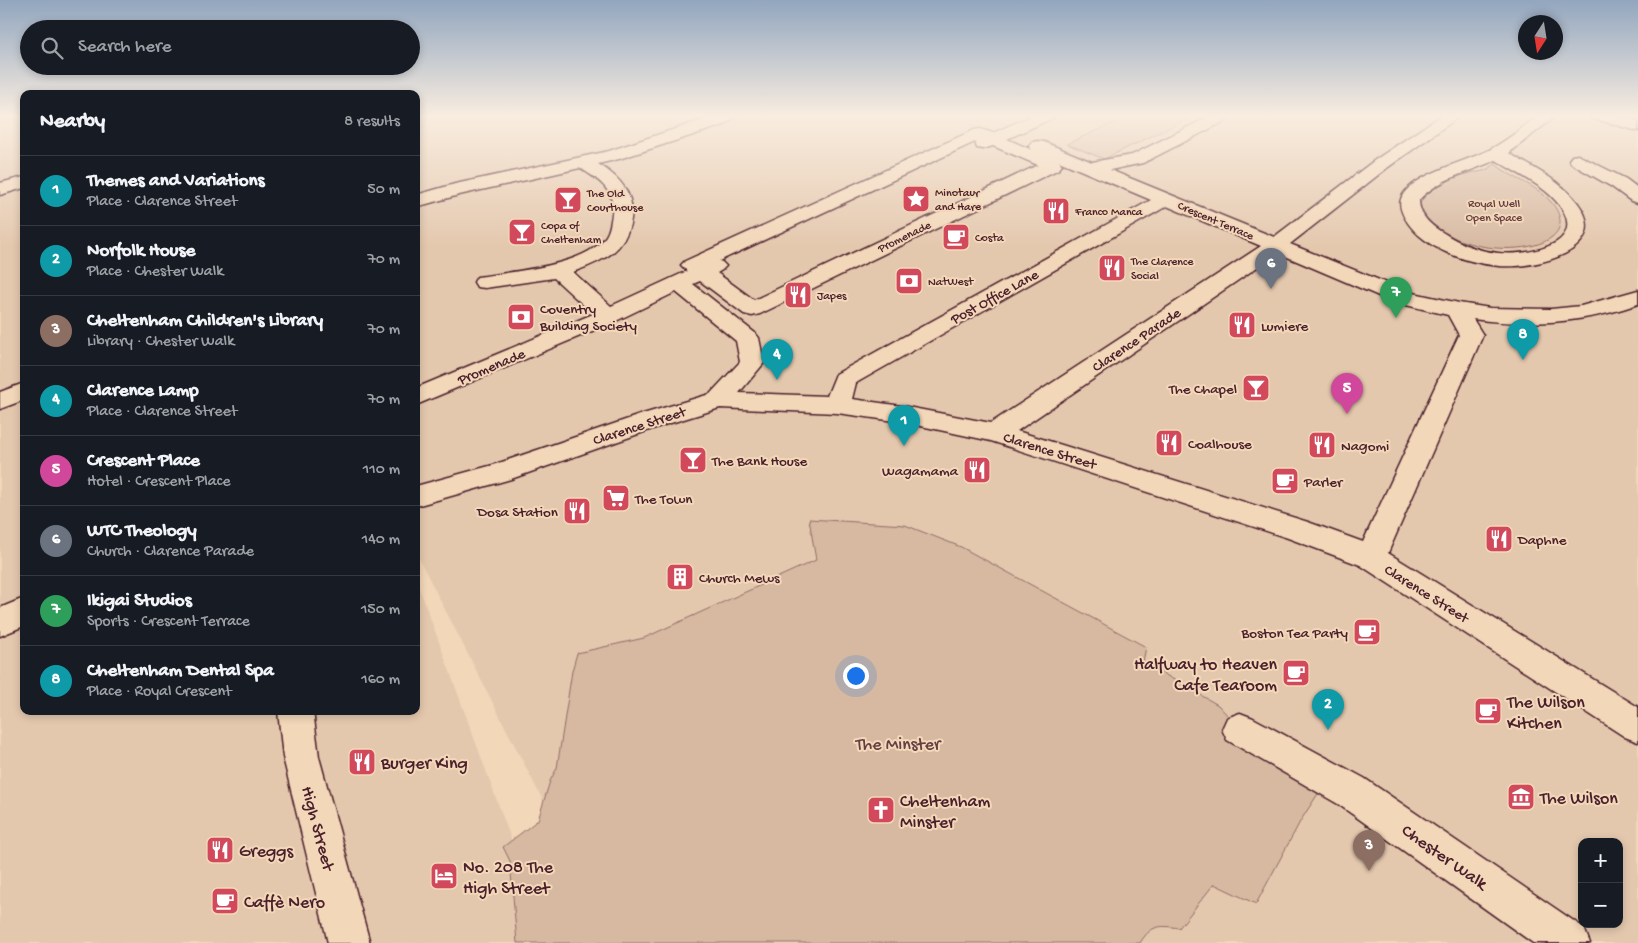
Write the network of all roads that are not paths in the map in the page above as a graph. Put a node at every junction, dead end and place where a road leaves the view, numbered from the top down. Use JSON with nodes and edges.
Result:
{"nodes":[{"id":1,"x":592,"y":159,"type":"edge"},
{"id":2,"x":925,"y":159,"type":"edge"},
{"id":3,"x":1042,"y":159,"type":"edge"},
{"id":4,"x":1064,"y":159,"type":"edge"},
{"id":5,"x":1137,"y":159,"type":"edge"},
{"id":6,"x":1388,"y":159,"type":"edge"},
{"id":7,"x":1482,"y":159,"type":"edge"},
{"id":8,"x":1505,"y":159,"type":"edge"},
{"id":9,"x":1578,"y":160,"type":"dead end"},
{"id":10,"x":582,"y":161,"type":"junction"},
{"id":11,"x":1090,"y":168,"type":"junction"},
{"id":12,"x":20,"y":183,"type":"edge"},
{"id":13,"x":0,"y":189,"type":"edge"},
{"id":14,"x":1638,"y":197,"type":"edge"},
{"id":15,"x":1166,"y":199,"type":"junction"},
{"id":16,"x":420,"y":200,"type":"edge"},
{"id":17,"x":1276,"y":245,"type":"junction"},
{"id":18,"x":559,"y":271,"type":"junction"},
{"id":19,"x":702,"y":272,"type":"junction"},
{"id":20,"x":485,"y":282,"type":"dead end"},
{"id":21,"x":678,"y":283,"type":"junction"},
{"id":22,"x":1638,"y":297,"type":"edge"},
{"id":23,"x":601,"y":310,"type":"junction"},
{"id":24,"x":1457,"y":310,"type":"junction"},
{"id":25,"x":20,"y":393,"type":"edge"},
{"id":26,"x":420,"y":396,"type":"edge"},
{"id":27,"x":719,"y":400,"type":"junction"},
{"id":28,"x":0,"y":401,"type":"edge"},
{"id":29,"x":837,"y":405,"type":"junction"},
{"id":30,"x":995,"y":432,"type":"junction"},
{"id":31,"x":420,"y":495,"type":"edge"},
{"id":32,"x":1371,"y":557,"type":"junction"},
{"id":33,"x":20,"y":613,"type":"edge"},
{"id":34,"x":0,"y":623,"type":"edge"},
{"id":35,"x":296,"y":715,"type":"edge"},
{"id":36,"x":1638,"y":726,"type":"edge"},
{"id":37,"x":1240,"y":729,"type":"dead end"},
{"id":38,"x":349,"y":943,"type":"edge"},
{"id":39,"x":1569,"y":943,"type":"edge"}],
"edges":[{"from":1,"to":10,"type":"street"},
{"from":2,"to":19,"type":"street","name":"Promenade"},
{"from":3,"to":19,"type":"street","name":"Promenade"},
{"from":4,"to":11,"type":"street","name":"Crescent Terrace"},
{"from":5,"to":11,"type":"street"},
{"from":6,"to":17,"type":"street","name":"Clarence Parade"},
{"from":7,"to":8,"type":"street"},
{"from":9,"to":14,"type":"street"},
{"from":10,"to":16,"type":"street"},
{"from":10,"to":18,"type":"street"},
{"from":11,"to":15,"type":"street","name":"Crescent Terrace"},
{"from":12,"to":13,"type":"street"},
{"from":15,"to":17,"type":"street","name":"Crescent Terrace"},
{"from":15,"to":29,"type":"street","name":"Post Office Lane"},
{"from":17,"to":24,"type":"street","name":"Crescent Terrace"},
{"from":17,"to":30,"type":"street","name":"Clarence Parade"},
{"from":18,"to":20,"type":"street"},
{"from":18,"to":23,"type":"street"},
{"from":19,"to":21,"type":"street","name":"Promenade"},
{"from":21,"to":23,"type":"street","name":"Promenade"},
{"from":21,"to":27,"type":"street"},
{"from":22,"to":24,"type":"street","name":"Crescent Terrace"},
{"from":23,"to":26,"type":"street","name":"Promenade"},
{"from":24,"to":32,"type":"street"},
{"from":25,"to":28,"type":"street"},
{"from":27,"to":29,"type":"street","name":"Clarence Street"},
{"from":27,"to":31,"type":"street","name":"Clarence Street"},
{"from":29,"to":30,"type":"street","name":"Clarence Street"},
{"from":30,"to":32,"type":"street","name":"Clarence Street"},
{"from":32,"to":36,"type":"street","name":"Clarence Street"},
{"from":33,"to":34,"type":"street"},
{"from":35,"to":38,"type":"street","name":"High Street"},
{"from":37,"to":39,"type":"street","name":"Chester Walk"}]}
